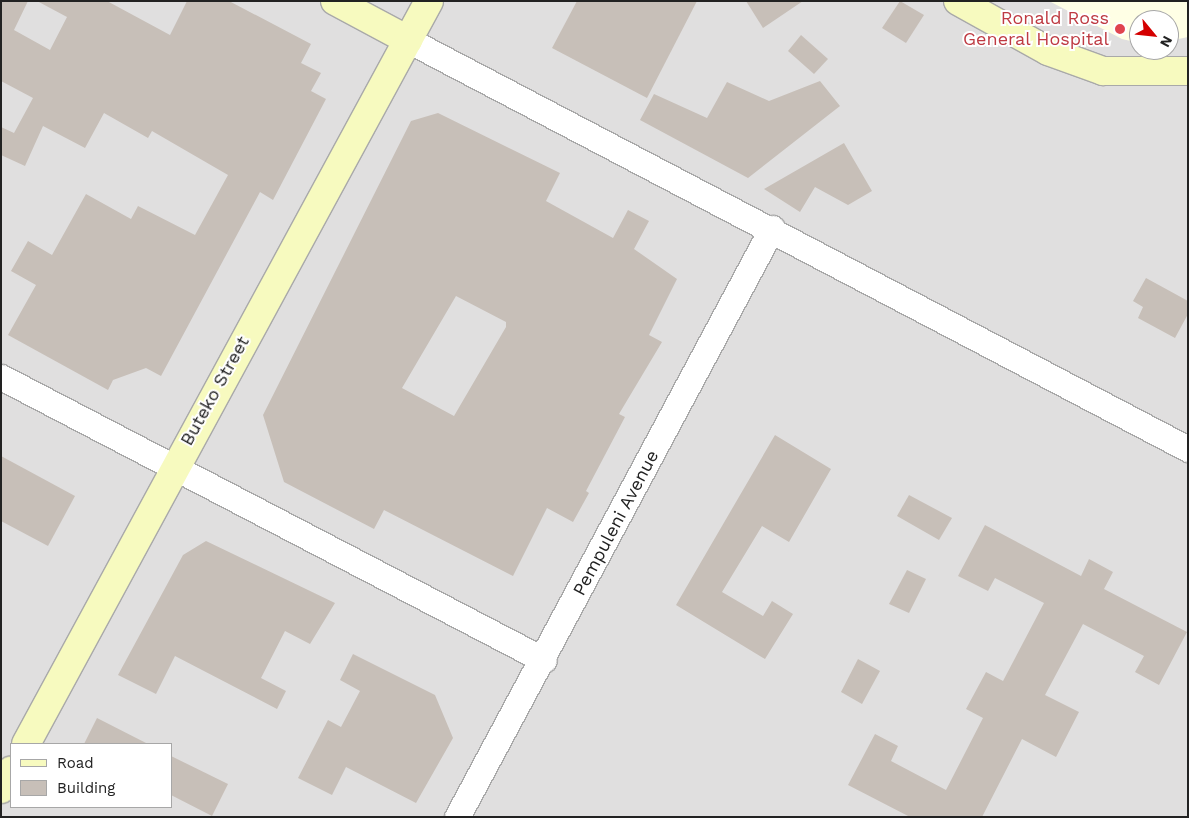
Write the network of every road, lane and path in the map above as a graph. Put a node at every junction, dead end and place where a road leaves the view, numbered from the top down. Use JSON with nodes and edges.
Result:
{"nodes":[{"id":1,"x":335,"y":1,"type":"edge"},
{"id":2,"x":429,"y":1,"type":"edge"},
{"id":3,"x":958,"y":1,"type":"edge"},
{"id":4,"x":408,"y":40,"type":"junction"},
{"id":5,"x":1188,"y":71,"type":"edge"},
{"id":6,"x":772,"y":228,"type":"junction"},
{"id":7,"x":1,"y":377,"type":"edge"},
{"id":8,"x":1188,"y":449,"type":"edge"},
{"id":9,"x":173,"y":467,"type":"junction"},
{"id":10,"x":544,"y":660,"type":"junction"},
{"id":11,"x":27,"y":743,"type":"edge"},
{"id":12,"x":10,"y":773,"type":"edge"},
{"id":13,"x":1,"y":790,"type":"edge"},
{"id":14,"x":457,"y":817,"type":"edge"}],
"edges":[{"from":1,"to":4,"type":"street"},
{"from":2,"to":4,"type":"street","name":"Buteko Street"},
{"from":3,"to":5,"type":"street"},
{"from":4,"to":6,"type":"street"},
{"from":4,"to":9,"type":"street","name":"Buteko Street"},
{"from":6,"to":8,"type":"street"},
{"from":6,"to":10,"type":"street","name":"Pempuleni Avenue"},
{"from":7,"to":9,"type":"street"},
{"from":9,"to":10,"type":"street"},
{"from":9,"to":11,"type":"street","name":"Buteko Street"},
{"from":10,"to":14,"type":"street","name":"Pempuleni Avenue"},
{"from":12,"to":13,"type":"street"}]}
